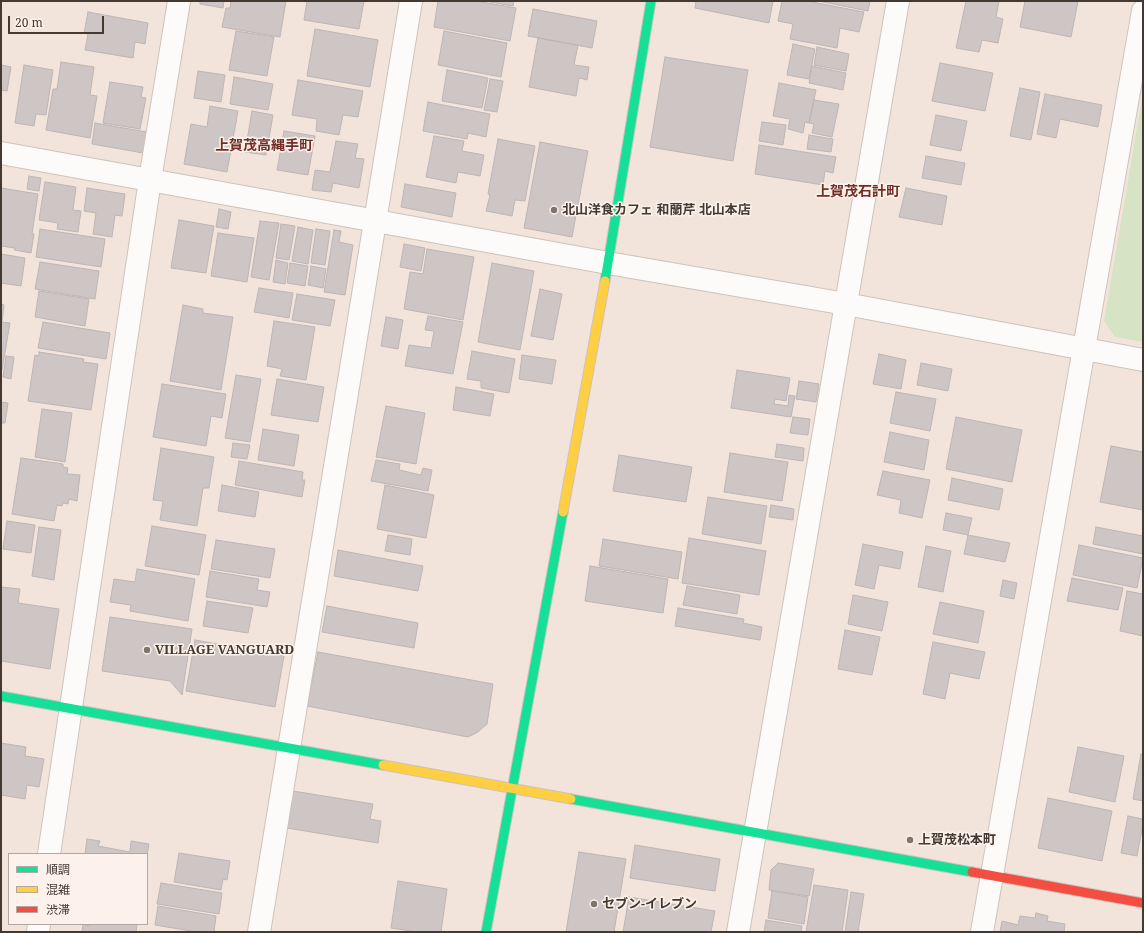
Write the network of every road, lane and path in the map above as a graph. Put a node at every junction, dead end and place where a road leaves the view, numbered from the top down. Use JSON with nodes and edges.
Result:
{"nodes":[{"id":1,"x":178,"y":1,"type":"edge"},
{"id":2,"x":411,"y":1,"type":"edge"},
{"id":3,"x":651,"y":1,"type":"edge"},
{"id":4,"x":898,"y":1,"type":"edge"},
{"id":5,"x":1143,"y":11,"type":"edge"},
{"id":6,"x":1141,"y":37,"type":"edge"},
{"id":7,"x":1,"y":153,"type":"edge"},
{"id":8,"x":150,"y":180,"type":"junction"},
{"id":9,"x":375,"y":221,"type":"junction"},
{"id":10,"x":608,"y":263,"type":"junction"},
{"id":11,"x":846,"y":304,"type":"junction"},
{"id":12,"x":1084,"y":350,"type":"junction"},
{"id":13,"x":1143,"y":360,"type":"edge"},
{"id":14,"x":1,"y":696,"type":"edge"},
{"id":15,"x":71,"y":708,"type":"junction"},
{"id":16,"x":289,"y":748,"type":"junction"},
{"id":17,"x":512,"y":788,"type":"junction"},
{"id":18,"x":755,"y":832,"type":"junction"},
{"id":19,"x":49,"y":853,"type":"edge"},
{"id":20,"x":992,"y":876,"type":"junction"},
{"id":21,"x":1143,"y":903,"type":"edge"},
{"id":22,"x":259,"y":932,"type":"edge"},
{"id":23,"x":486,"y":932,"type":"edge"},
{"id":24,"x":738,"y":932,"type":"edge"},
{"id":25,"x":982,"y":932,"type":"edge"}],
"edges":[{"from":1,"to":8,"type":"street"},
{"from":2,"to":9,"type":"street"},
{"from":3,"to":10,"type":"street"},
{"from":4,"to":11,"type":"street"},
{"from":5,"to":6,"type":"street"},
{"from":6,"to":12,"type":"street"},
{"from":7,"to":8,"type":"street"},
{"from":8,"to":9,"type":"street"},
{"from":8,"to":15,"type":"street"},
{"from":9,"to":10,"type":"street"},
{"from":9,"to":16,"type":"street"},
{"from":10,"to":11,"type":"street"},
{"from":10,"to":17,"type":"street"},
{"from":11,"to":12,"type":"street"},
{"from":11,"to":18,"type":"street"},
{"from":12,"to":13,"type":"street"},
{"from":12,"to":20,"type":"street"},
{"from":14,"to":15,"type":"street"},
{"from":15,"to":16,"type":"street"},
{"from":15,"to":19,"type":"street"},
{"from":16,"to":17,"type":"street"},
{"from":16,"to":22,"type":"street"},
{"from":17,"to":18,"type":"street"},
{"from":17,"to":23,"type":"street"},
{"from":18,"to":20,"type":"street"},
{"from":18,"to":24,"type":"street"},
{"from":20,"to":21,"type":"street"},
{"from":20,"to":25,"type":"street"}]}
